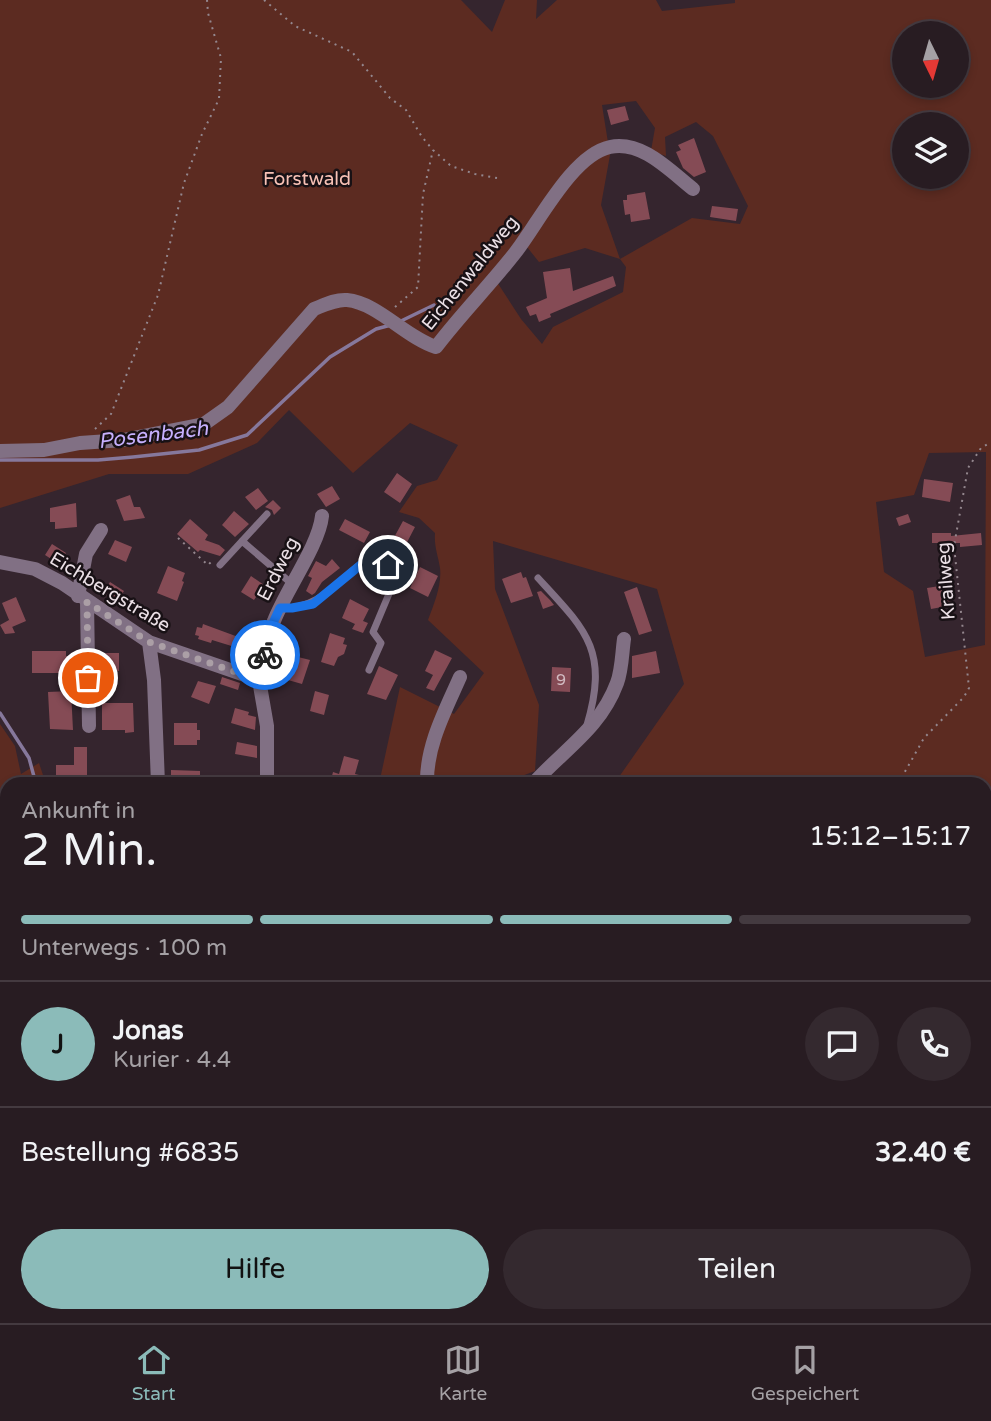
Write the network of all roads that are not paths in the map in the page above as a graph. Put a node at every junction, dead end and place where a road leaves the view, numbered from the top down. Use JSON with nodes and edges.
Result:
{"nodes":[{"id":1,"x":693,"y":189,"type":"dead end"},
{"id":2,"x":0,"y":451,"type":"edge"},
{"id":3,"x":267,"y":514,"type":"dead end"},
{"id":4,"x":322,"y":516,"type":"dead end"},
{"id":5,"x":101,"y":530,"type":"dead end"},
{"id":6,"x":242,"y":541,"type":"junction"},
{"id":7,"x":0,"y":562,"type":"edge"},
{"id":8,"x":219,"y":565,"type":"dead end"},
{"id":9,"x":538,"y":578,"type":"dead end"},
{"id":10,"x":291,"y":583,"type":"junction"},
{"id":11,"x":83,"y":599,"type":"junction"},
{"id":12,"x":280,"y":608,"type":"junction"},
{"id":13,"x":624,"y":639,"type":"dead end"},
{"id":14,"x":149,"y":642,"type":"junction"},
{"id":15,"x":369,"y":670,"type":"dead end"},
{"id":16,"x":460,"y":677,"type":"dead end"},
{"id":17,"x":259,"y":680,"type":"junction"},
{"id":18,"x":89,"y":726,"type":"dead end"},
{"id":19,"x":584,"y":735,"type":"junction"},
{"id":20,"x":158,"y":777,"type":"edge"},
{"id":21,"x":267,"y":777,"type":"edge"},
{"id":22,"x":426,"y":777,"type":"edge"},
{"id":23,"x":540,"y":777,"type":"edge"}],
"edges":[{"from":1,"to":2,"type":"street","name":"Eichenwaldweg"},
{"from":3,"to":6,"type":"lane"},
{"from":4,"to":10,"type":"street","name":"Erdweg"},
{"from":5,"to":11,"type":"street"},
{"from":6,"to":8,"type":"lane"},
{"from":6,"to":10,"type":"lane"},
{"from":7,"to":11,"type":"street","name":"Eichbergstraße"},
{"from":9,"to":19,"type":"lane"},
{"from":10,"to":12,"type":"street","name":"Erdweg"},
{"from":11,"to":14,"type":"street","name":"Eichbergstraße"},
{"from":11,"to":18,"type":"street"},
{"from":12,"to":15,"type":"lane"},
{"from":12,"to":17,"type":"street","name":"Erdweg"},
{"from":13,"to":19,"type":"street"},
{"from":14,"to":17,"type":"street","name":"Eichbergstraße"},
{"from":14,"to":20,"type":"street"},
{"from":16,"to":22,"type":"street"},
{"from":17,"to":21,"type":"street"},
{"from":19,"to":23,"type":"street"}]}
